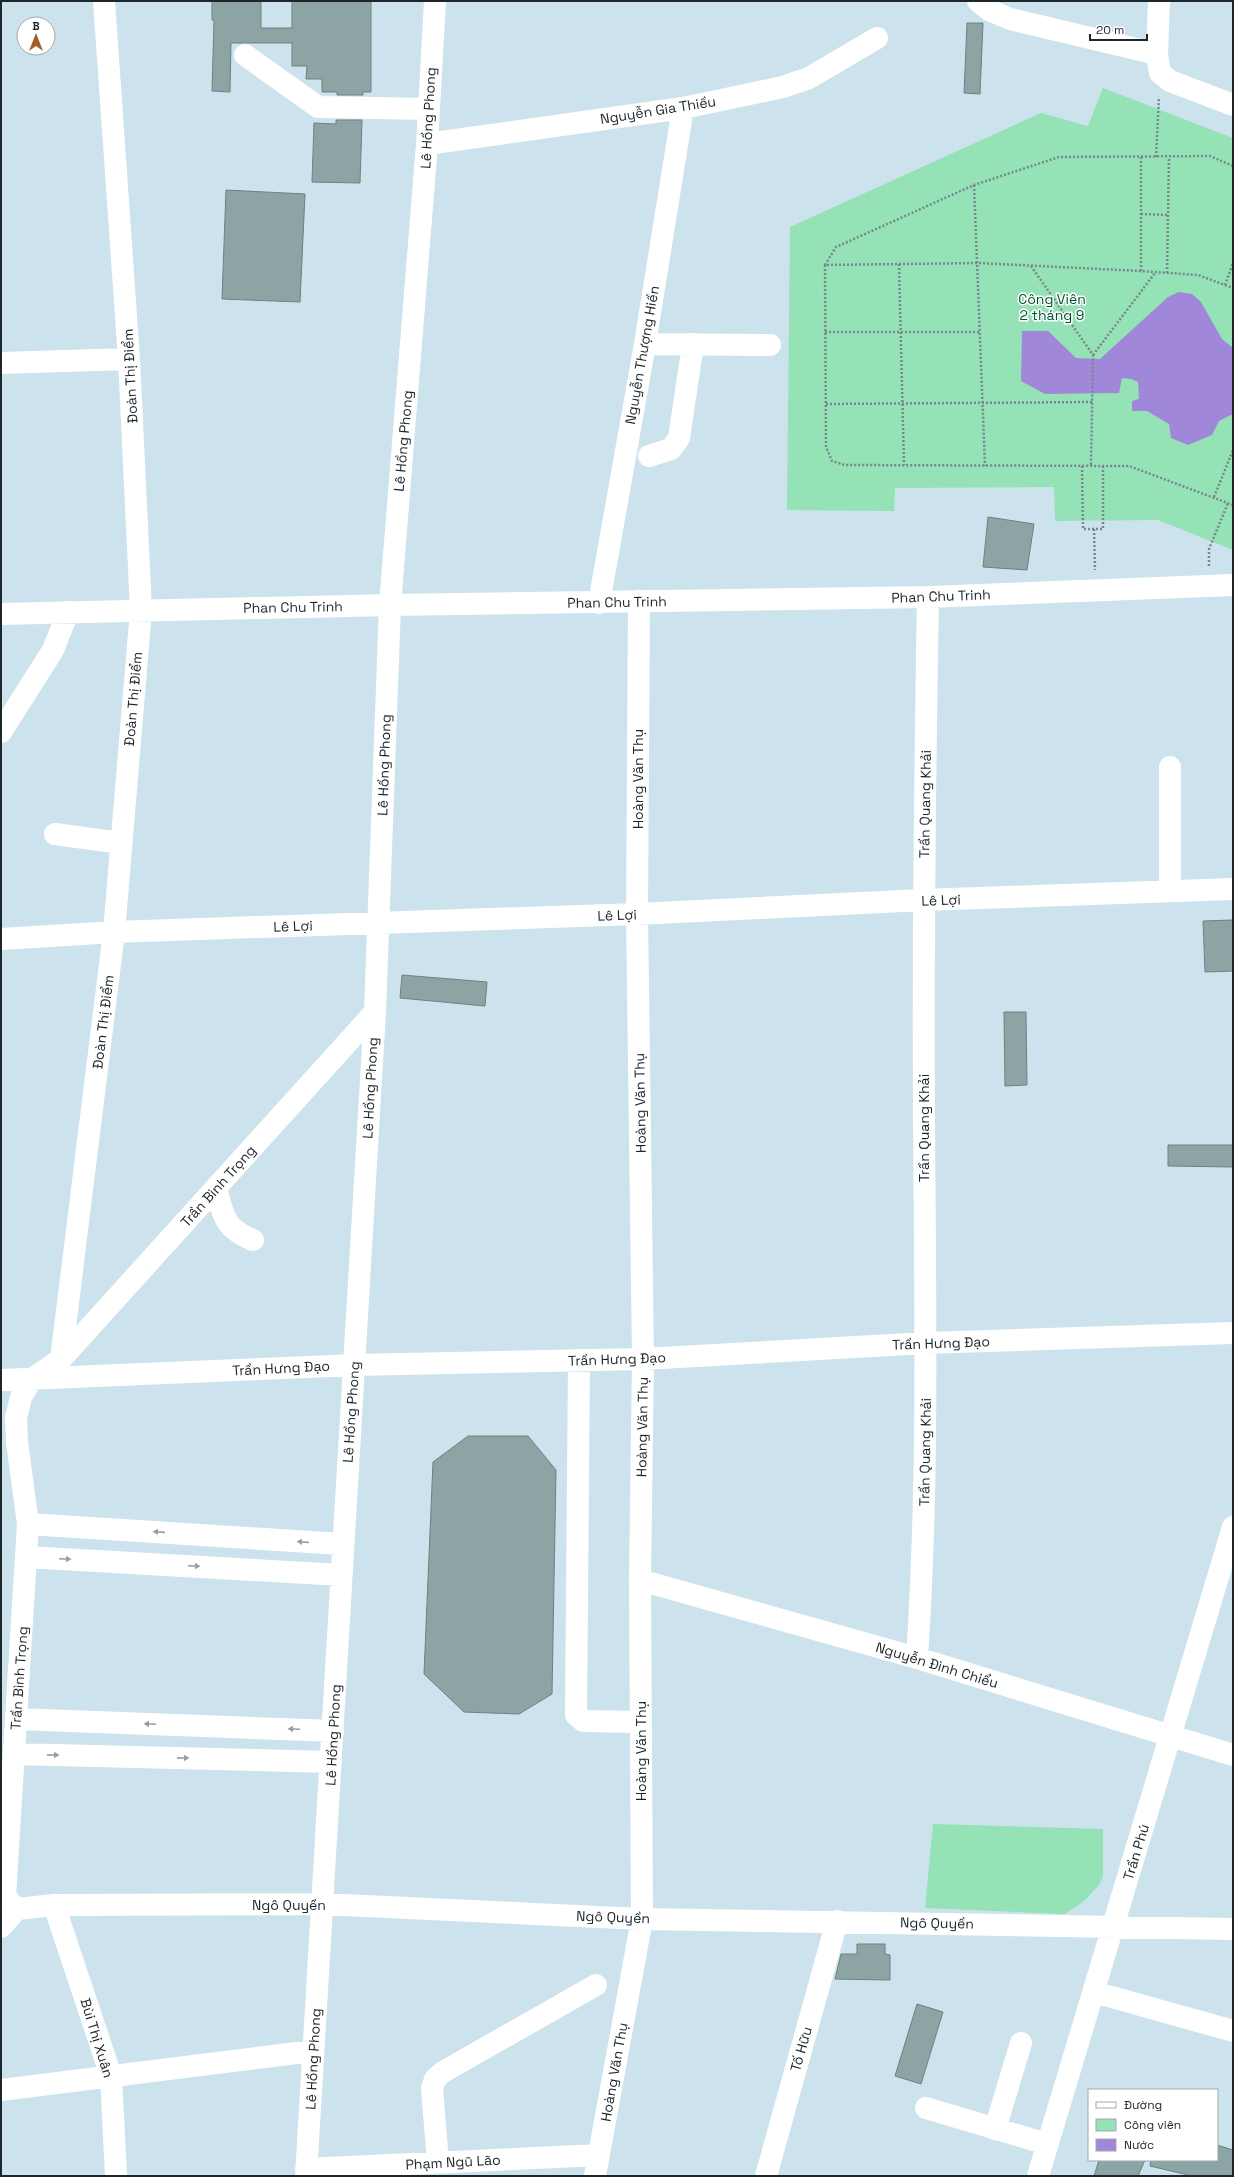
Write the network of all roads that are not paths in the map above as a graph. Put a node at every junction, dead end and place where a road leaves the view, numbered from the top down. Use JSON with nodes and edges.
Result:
{"nodes":[{"id":1,"x":104,"y":1,"type":"edge"},
{"id":2,"x":435,"y":1,"type":"edge"},
{"id":3,"x":978,"y":1,"type":"edge"},
{"id":4,"x":1159,"y":1,"type":"edge"},
{"id":5,"x":877,"y":38,"type":"dead end"},
{"id":6,"x":1157,"y":54,"type":"junction"},
{"id":7,"x":245,"y":55,"type":"dead end"},
{"id":8,"x":1233,"y":105,"type":"edge"},
{"id":9,"x":682,"y":108,"type":"junction"},
{"id":10,"x":429,"y":109,"type":"junction"},
{"id":11,"x":427,"y":144,"type":"junction"},
{"id":12,"x":645,"y":344,"type":"junction"},
{"id":13,"x":693,"y":344,"type":"junction"},
{"id":14,"x":770,"y":345,"type":"dead end"},
{"id":15,"x":129,"y":360,"type":"junction"},
{"id":16,"x":1,"y":363,"type":"edge"},
{"id":17,"x":650,"y":456,"type":"dead end"},
{"id":18,"x":1233,"y":586,"type":"edge"},
{"id":19,"x":928,"y":597,"type":"junction"},
{"id":20,"x":639,"y":601,"type":"junction"},
{"id":21,"x":599,"y":603,"type":"junction"},
{"id":22,"x":390,"y":605,"type":"junction"},
{"id":23,"x":141,"y":610,"type":"junction"},
{"id":24,"x":68,"y":612,"type":"junction"},
{"id":25,"x":1,"y":614,"type":"edge"},
{"id":26,"x":1,"y":732,"type":"edge"},
{"id":27,"x":1170,"y":767,"type":"dead end"},
{"id":28,"x":55,"y":834,"type":"dead end"},
{"id":29,"x":121,"y":843,"type":"junction"},
{"id":30,"x":1233,"y":889,"type":"edge"},
{"id":31,"x":1170,"y":891,"type":"junction"},
{"id":32,"x":923,"y":900,"type":"junction"},
{"id":33,"x":637,"y":914,"type":"junction"},
{"id":34,"x":379,"y":923,"type":"junction"},
{"id":35,"x":114,"y":932,"type":"junction"},
{"id":36,"x":1,"y":939,"type":"edge"},
{"id":37,"x":375,"y":1012,"type":"junction"},
{"id":38,"x":216,"y":1188,"type":"junction"},
{"id":39,"x":253,"y":1240,"type":"dead end"},
{"id":40,"x":1233,"y":1333,"type":"edge"},
{"id":41,"x":926,"y":1343,"type":"junction"},
{"id":42,"x":643,"y":1358,"type":"junction"},
{"id":43,"x":61,"y":1359,"type":"junction"},
{"id":44,"x":579,"y":1360,"type":"junction"},
{"id":45,"x":355,"y":1365,"type":"junction"},
{"id":46,"x":32,"y":1379,"type":"junction"},
{"id":47,"x":1,"y":1380,"type":"edge"},
{"id":48,"x":9,"y":1449,"type":"edge"},
{"id":49,"x":28,"y":1524,"type":"junction"},
{"id":50,"x":1233,"y":1527,"type":"edge"},
{"id":51,"x":342,"y":1544,"type":"junction"},
{"id":52,"x":26,"y":1557,"type":"junction"},
{"id":53,"x":340,"y":1575,"type":"junction"},
{"id":54,"x":640,"y":1580,"type":"junction"},
{"id":55,"x":917,"y":1658,"type":"junction"},
{"id":56,"x":10,"y":1687,"type":"edge"},
{"id":57,"x":16,"y":1719,"type":"junction"},
{"id":58,"x":640,"y":1722,"type":"junction"},
{"id":59,"x":333,"y":1731,"type":"junction"},
{"id":60,"x":1170,"y":1737,"type":"junction"},
{"id":61,"x":14,"y":1754,"type":"junction"},
{"id":62,"x":1233,"y":1755,"type":"edge"},
{"id":63,"x":331,"y":1762,"type":"junction"},
{"id":64,"x":8,"y":1901,"type":"edge"},
{"id":65,"x":322,"y":1904,"type":"junction"},
{"id":66,"x":54,"y":1905,"type":"junction"},
{"id":67,"x":642,"y":1919,"type":"junction"},
{"id":68,"x":837,"y":1921,"type":"junction"},
{"id":69,"x":1,"y":1926,"type":"edge"},
{"id":70,"x":1114,"y":1927,"type":"junction"},
{"id":71,"x":1233,"y":1929,"type":"edge"},
{"id":72,"x":596,"y":1985,"type":"dead end"},
{"id":73,"x":1094,"y":1992,"type":"junction"},
{"id":74,"x":1233,"y":2031,"type":"edge"},
{"id":75,"x":1021,"y":2042,"type":"dead end"},
{"id":76,"x":313,"y":2051,"type":"junction"},
{"id":77,"x":111,"y":2076,"type":"junction"},
{"id":78,"x":1,"y":2090,"type":"edge"},
{"id":79,"x":926,"y":2108,"type":"dead end"},
{"id":80,"x":995,"y":2129,"type":"junction"},
{"id":81,"x":1047,"y":2144,"type":"junction"},
{"id":82,"x":599,"y":2154,"type":"junction"},
{"id":83,"x":438,"y":2162,"type":"junction"},
{"id":84,"x":306,"y":2172,"type":"edge"},
{"id":85,"x":116,"y":2176,"type":"edge"},
{"id":86,"x":594,"y":2176,"type":"edge"},
{"id":87,"x":766,"y":2176,"type":"edge"},
{"id":88,"x":1038,"y":2176,"type":"edge"}],
"edges":[{"from":1,"to":15,"type":"street","name":"Đoàn Thị Điểm"},
{"from":2,"to":10,"type":"street","name":"Lê Hồng Phong"},
{"from":3,"to":6,"type":"street"},
{"from":4,"to":6,"type":"street"},
{"from":5,"to":9,"type":"street","name":"Nguyễn Gia Thiều"},
{"from":6,"to":8,"type":"street"},
{"from":7,"to":10,"type":"street"},
{"from":9,"to":11,"type":"street","name":"Nguyễn Gia Thiều"},
{"from":9,"to":12,"type":"street","name":"Nguyễn Thượng Hiền"},
{"from":10,"to":11,"type":"street","name":"Lê Hồng Phong"},
{"from":11,"to":22,"type":"street","name":"Lê Hồng Phong"},
{"from":12,"to":13,"type":"street"},
{"from":12,"to":21,"type":"street","name":"Nguyễn Thượng Hiền"},
{"from":13,"to":14,"type":"street"},
{"from":13,"to":17,"type":"street"},
{"from":15,"to":16,"type":"street"},
{"from":15,"to":23,"type":"street","name":"Đoàn Thị Điểm"},
{"from":18,"to":19,"type":"street","name":"Phan Chu Trinh"},
{"from":19,"to":20,"type":"street","name":"Phan Chu Trinh"},
{"from":19,"to":32,"type":"street","name":"Trần Quang Khải"},
{"from":20,"to":21,"type":"street","name":"Phan Chu Trinh"},
{"from":20,"to":33,"type":"street","name":"Hoàng Văn Thụ"},
{"from":21,"to":22,"type":"street","name":"Phan Chu Trinh"},
{"from":22,"to":23,"type":"street","name":"Phan Chu Trinh"},
{"from":22,"to":34,"type":"street","name":"Lê Hồng Phong"},
{"from":23,"to":24,"type":"street","name":"Phan Chu Trinh"},
{"from":23,"to":29,"type":"street","name":"Đoàn Thị Điểm"},
{"from":24,"to":25,"type":"street","name":"Phan Chu Trinh"},
{"from":24,"to":26,"type":"street"},
{"from":27,"to":31,"type":"street"},
{"from":28,"to":29,"type":"street"},
{"from":29,"to":35,"type":"street","name":"Đoàn Thị Điểm"},
{"from":30,"to":31,"type":"street","name":"Lê Lợi"},
{"from":31,"to":32,"type":"street","name":"Lê Lợi"},
{"from":32,"to":33,"type":"street","name":"Lê Lợi"},
{"from":32,"to":41,"type":"street","name":"Trần Quang Khải"},
{"from":33,"to":34,"type":"street","name":"Lê Lợi"},
{"from":33,"to":42,"type":"street","name":"Hoàng Văn Thụ"},
{"from":34,"to":35,"type":"street","name":"Lê Lợi"},
{"from":34,"to":37,"type":"street","name":"Lê Hồng Phong"},
{"from":35,"to":36,"type":"street","name":"Lê Lợi"},
{"from":35,"to":43,"type":"street","name":"Đoàn Thị Điểm"},
{"from":37,"to":38,"type":"street","name":"Trần Bình Trọng"},
{"from":37,"to":45,"type":"street","name":"Lê Hồng Phong"},
{"from":38,"to":39,"type":"street"},
{"from":38,"to":43,"type":"street","name":"Trần Bình Trọng"},
{"from":40,"to":41,"type":"street","name":"Trần Hưng Đạo"},
{"from":41,"to":42,"type":"street","name":"Trần Hưng Đạo"},
{"from":41,"to":55,"type":"street","name":"Trần Quang Khải"},
{"from":42,"to":44,"type":"street","name":"Trần Hưng Đạo"},
{"from":42,"to":54,"type":"street","name":"Hoàng Văn Thụ"},
{"from":43,"to":46,"type":"street"},
{"from":44,"to":45,"type":"street","name":"Trần Hưng Đạo"},
{"from":44,"to":58,"type":"street"},
{"from":45,"to":46,"type":"street","name":"Trần Hưng Đạo"},
{"from":45,"to":51,"type":"street","name":"Lê Hồng Phong"},
{"from":46,"to":47,"type":"street","name":"Trần Hưng Đạo"},
{"from":46,"to":48,"type":"street","name":"Trần Bình Trọng"},
{"from":48,"to":49,"type":"street","name":"Trần Bình Trọng"},
{"from":51,"to":49,"type":"street","one_way":true},
{"from":49,"to":52,"type":"street","name":"Trần Bình Trọng"},
{"from":50,"to":60,"type":"street","name":"Trần Phú"},
{"from":51,"to":53,"type":"street","name":"Lê Hồng Phong"},
{"from":52,"to":53,"type":"street","one_way":true},
{"from":52,"to":56,"type":"street","name":"Trần Bình Trọng"},
{"from":53,"to":59,"type":"street","name":"Lê Hồng Phong"},
{"from":54,"to":55,"type":"street","name":"Nguyễn Đình Chiểu"},
{"from":54,"to":58,"type":"street","name":"Hoàng Văn Thụ"},
{"from":55,"to":60,"type":"street","name":"Nguyễn Đình Chiểu"},
{"from":56,"to":57,"type":"street","name":"Trần Bình Trọng"},
{"from":59,"to":57,"type":"street","one_way":true},
{"from":57,"to":61,"type":"street","name":"Trần Bình Trọng"},
{"from":58,"to":67,"type":"street","name":"Hoàng Văn Thụ"},
{"from":59,"to":63,"type":"street","name":"Lê Hồng Phong"},
{"from":60,"to":62,"type":"street","name":"Nguyễn Đình Chiểu"},
{"from":60,"to":70,"type":"street","name":"Trần Phú"},
{"from":61,"to":63,"type":"street","one_way":true},
{"from":61,"to":64,"type":"street","name":"Trần Bình Trọng"},
{"from":63,"to":65,"type":"street","name":"Lê Hồng Phong"},
{"from":64,"to":66,"type":"street","name":"Ngô Quyền"},
{"from":64,"to":69,"type":"street"},
{"from":65,"to":66,"type":"street","name":"Ngô Quyền"},
{"from":65,"to":67,"type":"street","name":"Ngô Quyền"},
{"from":65,"to":76,"type":"street","name":"Lê Hồng Phong"},
{"from":66,"to":77,"type":"street","name":"Bùi Thị Xuân"},
{"from":67,"to":68,"type":"street","name":"Ngô Quyền"},
{"from":67,"to":82,"type":"street","name":"Hoàng Văn Thụ"},
{"from":68,"to":70,"type":"street","name":"Ngô Quyền"},
{"from":68,"to":87,"type":"street","name":"Tố Hữu"},
{"from":70,"to":71,"type":"street","name":"Ngô Quyền"},
{"from":70,"to":73,"type":"street","name":"Trần Phú"},
{"from":72,"to":83,"type":"street"},
{"from":73,"to":74,"type":"street"},
{"from":73,"to":81,"type":"street","name":"Trần Phú"},
{"from":75,"to":80,"type":"street"},
{"from":76,"to":77,"type":"street"},
{"from":76,"to":84,"type":"street","name":"Lê Hồng Phong"},
{"from":77,"to":78,"type":"street"},
{"from":77,"to":85,"type":"street","name":"Bùi Thị Xuân"},
{"from":79,"to":80,"type":"street"},
{"from":80,"to":81,"type":"street"},
{"from":81,"to":88,"type":"street","name":"Trần Phú"},
{"from":82,"to":83,"type":"street","name":"Phạm Ngũ Lão"},
{"from":82,"to":86,"type":"street","name":"Hoàng Văn Thụ"},
{"from":83,"to":84,"type":"street","name":"Phạm Ngũ Lão"}]}
